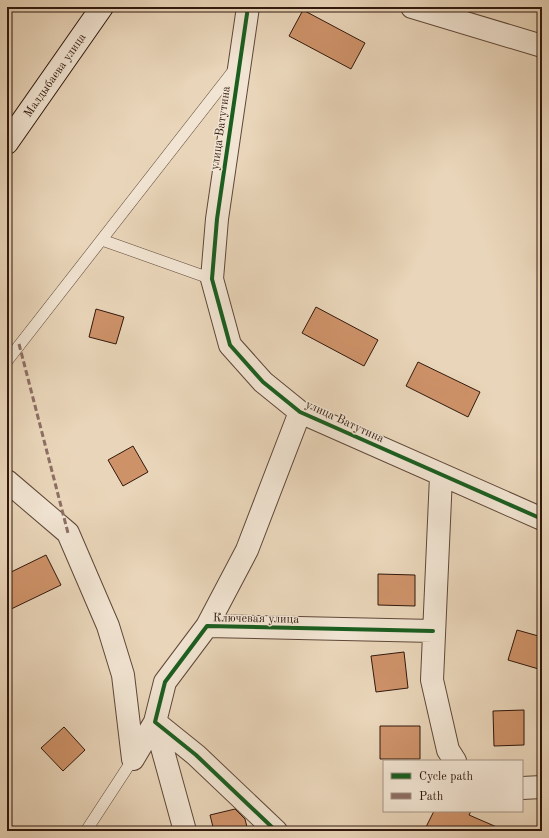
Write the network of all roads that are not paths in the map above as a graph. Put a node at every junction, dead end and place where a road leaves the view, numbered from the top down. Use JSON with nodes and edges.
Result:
{"nodes":[{"id":1,"x":102,"y":7,"type":"edge"},
{"id":2,"x":248,"y":7,"type":"edge"},
{"id":3,"x":412,"y":7,"type":"edge"},
{"id":4,"x":542,"y":46,"type":"edge"},
{"id":5,"x":240,"y":63,"type":"junction"},
{"id":6,"x":7,"y":143,"type":"edge"},
{"id":7,"x":102,"y":240,"type":"junction"},
{"id":8,"x":212,"y":279,"type":"junction"},
{"id":9,"x":7,"y":361,"type":"edge"},
{"id":10,"x":300,"y":412,"type":"junction"},
{"id":11,"x":441,"y":476,"type":"junction"},
{"id":12,"x":7,"y":481,"type":"edge"},
{"id":13,"x":542,"y":519,"type":"edge"},
{"id":14,"x":208,"y":626,"type":"junction"},
{"id":15,"x":433,"y":631,"type":"junction"},
{"id":16,"x":155,"y":722,"type":"junction"},
{"id":17,"x":133,"y":759,"type":"junction"},
{"id":18,"x":454,"y":760,"type":"edge"},
{"id":19,"x":542,"y":787,"type":"edge"},
{"id":20,"x":523,"y":788,"type":"edge"},
{"id":21,"x":86,"y":831,"type":"edge"},
{"id":22,"x":185,"y":831,"type":"edge"},
{"id":23,"x":276,"y":831,"type":"edge"}],
"edges":[{"from":1,"to":6,"type":"street","name":"Малдыбаева улица"},
{"from":2,"to":5,"type":"street","name":"улица Ватутина"},
{"from":3,"to":4,"type":"street"},
{"from":5,"to":7,"type":"lane"},
{"from":5,"to":8,"type":"street","name":"улица Ватутина"},
{"from":7,"to":8,"type":"lane"},
{"from":7,"to":9,"type":"lane"},
{"from":8,"to":10,"type":"street","name":"улица Ватутина"},
{"from":10,"to":11,"type":"street","name":"улица Ватутина"},
{"from":10,"to":14,"type":"street"},
{"from":11,"to":13,"type":"street","name":"улица Ватутина"},
{"from":11,"to":15,"type":"street"},
{"from":12,"to":17,"type":"street"},
{"from":14,"to":15,"type":"street","name":"Ключевая улица"},
{"from":14,"to":16,"type":"street","name":"Ключевая улица"},
{"from":15,"to":18,"type":"street"},
{"from":16,"to":17,"type":"street","name":"Ключевая улица"},
{"from":16,"to":22,"type":"street","name":"Ключевая улица"},
{"from":16,"to":23,"type":"street"},
{"from":17,"to":21,"type":"lane"},
{"from":19,"to":20,"type":"street"}]}
